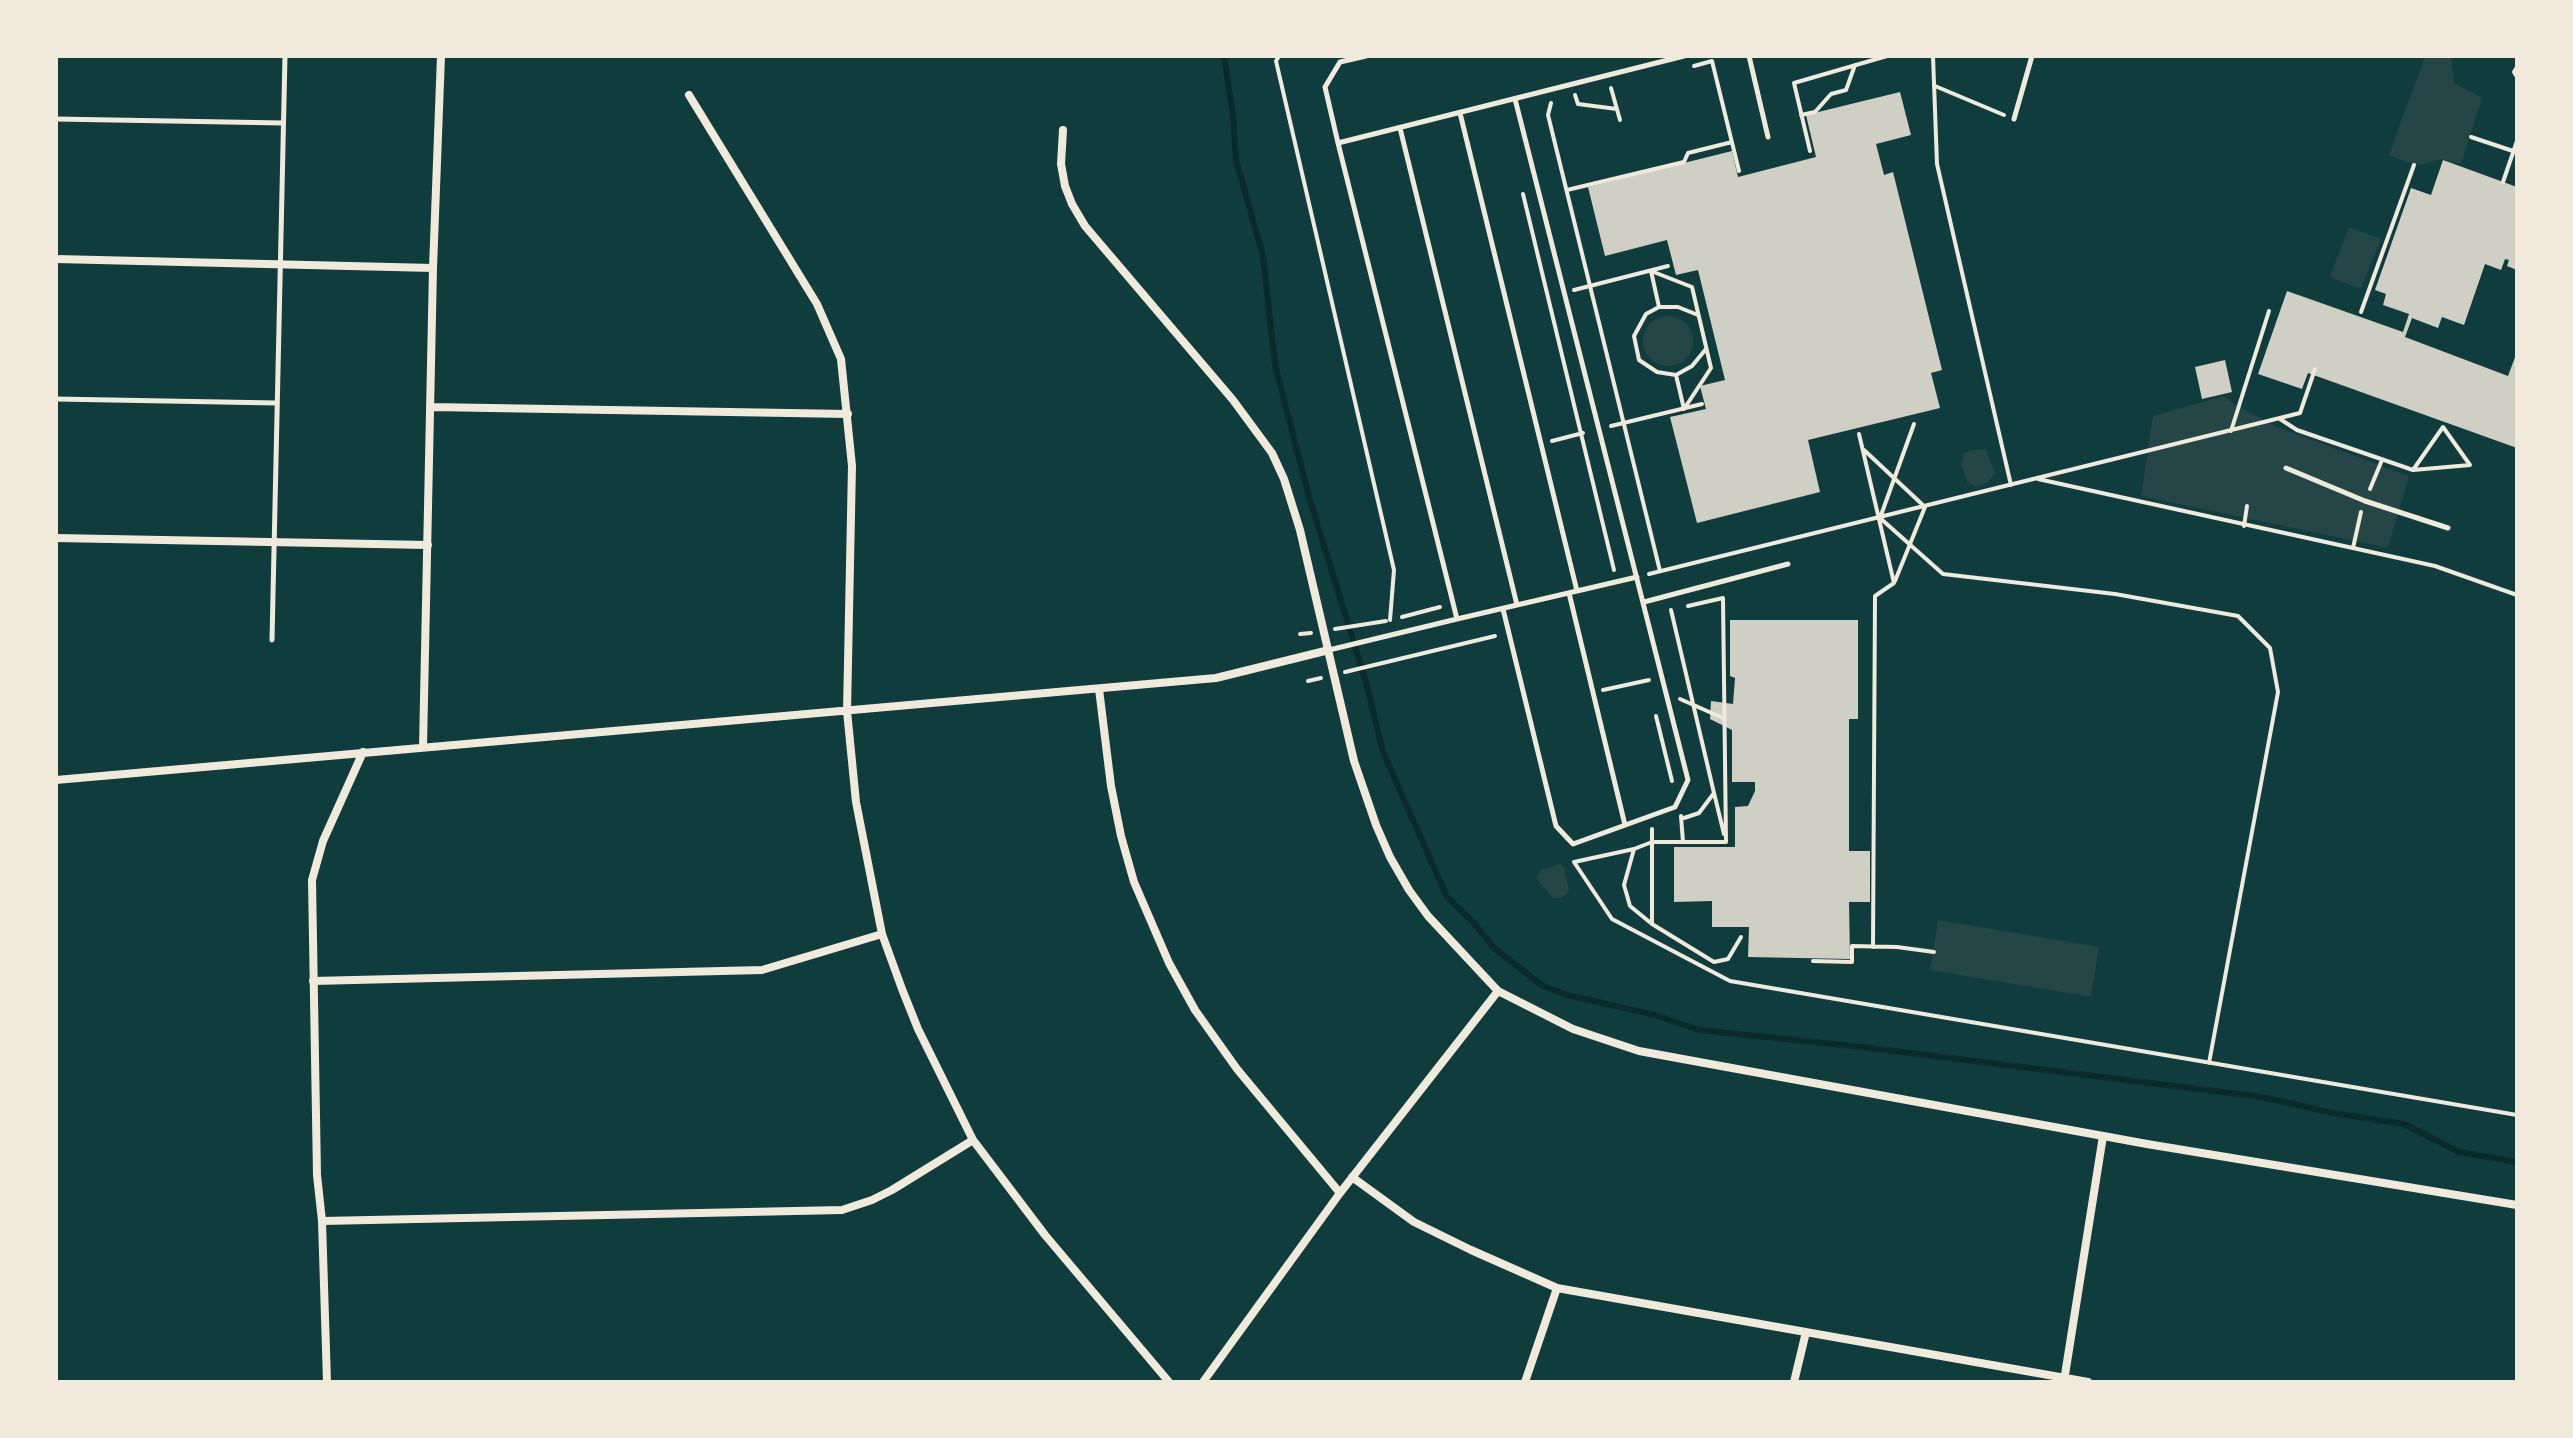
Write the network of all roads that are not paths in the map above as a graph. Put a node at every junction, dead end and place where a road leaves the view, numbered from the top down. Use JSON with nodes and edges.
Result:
{"nodes":[{"id":1,"x":285,"y":56,"type":"edge"},
{"id":2,"x":441,"y":56,"type":"edge"},
{"id":3,"x":1366,"y":56,"type":"edge"},
{"id":4,"x":1684,"y":56,"type":"edge"},
{"id":5,"x":1749,"y":56,"type":"edge"},
{"id":6,"x":2032,"y":56,"type":"edge"},
{"id":7,"x":689,"y":95,"type":"dead end"},
{"id":8,"x":1515,"y":99,"type":"junction"},
{"id":9,"x":1460,"y":113,"type":"junction"},
{"id":10,"x":56,"y":119,"type":"edge"},
{"id":11,"x":2014,"y":119,"type":"road end"},
{"id":12,"x":283,"y":123,"type":"junction"},
{"id":13,"x":1400,"y":128,"type":"junction"},
{"id":14,"x":1063,"y":130,"type":"dead end"},
{"id":15,"x":1768,"y":137,"type":"dead end"},
{"id":16,"x":1338,"y":143,"type":"junction"},
{"id":17,"x":56,"y":259,"type":"edge"},
{"id":18,"x":280,"y":264,"type":"junction"},
{"id":19,"x":433,"y":268,"type":"junction"},
{"id":20,"x":56,"y":399,"type":"edge"},
{"id":21,"x":276,"y":403,"type":"junction"},
{"id":22,"x":431,"y":407,"type":"junction"},
{"id":23,"x":848,"y":414,"type":"junction"},
{"id":24,"x":2286,"y":468,"type":"dead end"},
{"id":25,"x":2448,"y":528,"type":"dead end"},
{"id":26,"x":56,"y":538,"type":"edge"},
{"id":27,"x":274,"y":542,"type":"junction"},
{"id":28,"x":428,"y":545,"type":"junction"},
{"id":29,"x":1788,"y":564,"type":"dead end"},
{"id":30,"x":1637,"y":577,"type":"junction"},
{"id":31,"x":1577,"y":591,"type":"junction"},
{"id":32,"x":1569,"y":593,"type":"junction"},
{"id":33,"x":1644,"y":602,"type":"junction"},
{"id":34,"x":1517,"y":605,"type":"junction"},
{"id":35,"x":1503,"y":609,"type":"junction"},
{"id":36,"x":1457,"y":619,"type":"junction"},
{"id":37,"x":272,"y":640,"type":"dead end"},
{"id":38,"x":1329,"y":650,"type":"junction"},
{"id":39,"x":1099,"y":689,"type":"junction"},
{"id":40,"x":847,"y":711,"type":"junction"},
{"id":41,"x":423,"y":747,"type":"junction"},
{"id":42,"x":363,"y":752,"type":"junction"},
{"id":43,"x":56,"y":780,"type":"edge"},
{"id":44,"x":1625,"y":825,"type":"junction"},
{"id":45,"x":882,"y":934,"type":"junction"},
{"id":46,"x":313,"y":981,"type":"junction"},
{"id":47,"x":1498,"y":991,"type":"junction"},
{"id":48,"x":2103,"y":1136,"type":"junction"},
{"id":49,"x":973,"y":1140,"type":"junction"},
{"id":50,"x":1352,"y":1177,"type":"junction"},
{"id":51,"x":1340,"y":1193,"type":"junction"},
{"id":52,"x":2517,"y":1205,"type":"edge"},
{"id":53,"x":322,"y":1221,"type":"junction"},
{"id":54,"x":1557,"y":1288,"type":"junction"},
{"id":55,"x":1806,"y":1332,"type":"junction"},
{"id":56,"x":2064,"y":1380,"type":"edge"},
{"id":57,"x":327,"y":1382,"type":"edge"},
{"id":58,"x":1169,"y":1382,"type":"edge"},
{"id":59,"x":1203,"y":1382,"type":"edge"},
{"id":60,"x":1525,"y":1382,"type":"edge"},
{"id":61,"x":1794,"y":1382,"type":"edge"},
{"id":62,"x":2088,"y":1382,"type":"edge"}],
"edges":[{"from":1,"to":12,"type":"lane"},
{"from":2,"to":19,"type":"street"},
{"from":3,"to":16,"type":"lane"},
{"from":4,"to":8,"type":"lane"},
{"from":5,"to":15,"type":"lane"},
{"from":6,"to":11,"type":"lane"},
{"from":7,"to":23,"type":"street"},
{"from":8,"to":9,"type":"lane"},
{"from":8,"to":30,"type":"lane"},
{"from":9,"to":13,"type":"lane"},
{"from":9,"to":31,"type":"lane"},
{"from":10,"to":12,"type":"lane"},
{"from":12,"to":18,"type":"lane"},
{"from":13,"to":16,"type":"lane"},
{"from":13,"to":34,"type":"lane"},
{"from":14,"to":38,"type":"street"},
{"from":16,"to":36,"type":"lane"},
{"from":17,"to":18,"type":"street"},
{"from":18,"to":19,"type":"street"},
{"from":18,"to":21,"type":"lane"},
{"from":19,"to":22,"type":"street"},
{"from":20,"to":21,"type":"lane"},
{"from":21,"to":27,"type":"lane"},
{"from":22,"to":23,"type":"street"},
{"from":22,"to":28,"type":"street"},
{"from":23,"to":40,"type":"street"},
{"from":24,"to":25,"type":"lane"},
{"from":26,"to":27,"type":"street"},
{"from":27,"to":28,"type":"street"},
{"from":27,"to":37,"type":"lane"},
{"from":28,"to":41,"type":"street"},
{"from":29,"to":33,"type":"lane"},
{"from":30,"to":31,"type":"lane"},
{"from":30,"to":33,"type":"lane"},
{"from":31,"to":32,"type":"lane"},
{"from":32,"to":34,"type":"lane"},
{"from":32,"to":44,"type":"lane"},
{"from":33,"to":44,"type":"lane"},
{"from":34,"to":35,"type":"lane"},
{"from":35,"to":36,"type":"lane"},
{"from":35,"to":44,"type":"lane"},
{"from":36,"to":38,"type":"lane"},
{"from":38,"to":39,"type":"street"},
{"from":38,"to":47,"type":"street"},
{"from":39,"to":40,"type":"street"},
{"from":39,"to":51,"type":"street"},
{"from":40,"to":41,"type":"street"},
{"from":40,"to":45,"type":"street"},
{"from":41,"to":42,"type":"street"},
{"from":42,"to":43,"type":"street"},
{"from":42,"to":46,"type":"street"},
{"from":45,"to":46,"type":"street"},
{"from":45,"to":49,"type":"street"},
{"from":46,"to":53,"type":"street"},
{"from":47,"to":48,"type":"street"},
{"from":47,"to":50,"type":"street"},
{"from":48,"to":52,"type":"street"},
{"from":48,"to":56,"type":"street"},
{"from":49,"to":53,"type":"street"},
{"from":49,"to":58,"type":"street"},
{"from":50,"to":51,"type":"street"},
{"from":50,"to":54,"type":"street"},
{"from":51,"to":59,"type":"street"},
{"from":53,"to":57,"type":"street"},
{"from":54,"to":55,"type":"street"},
{"from":54,"to":60,"type":"street"},
{"from":55,"to":56,"type":"street"},
{"from":55,"to":61,"type":"street"},
{"from":56,"to":62,"type":"street"}]}
